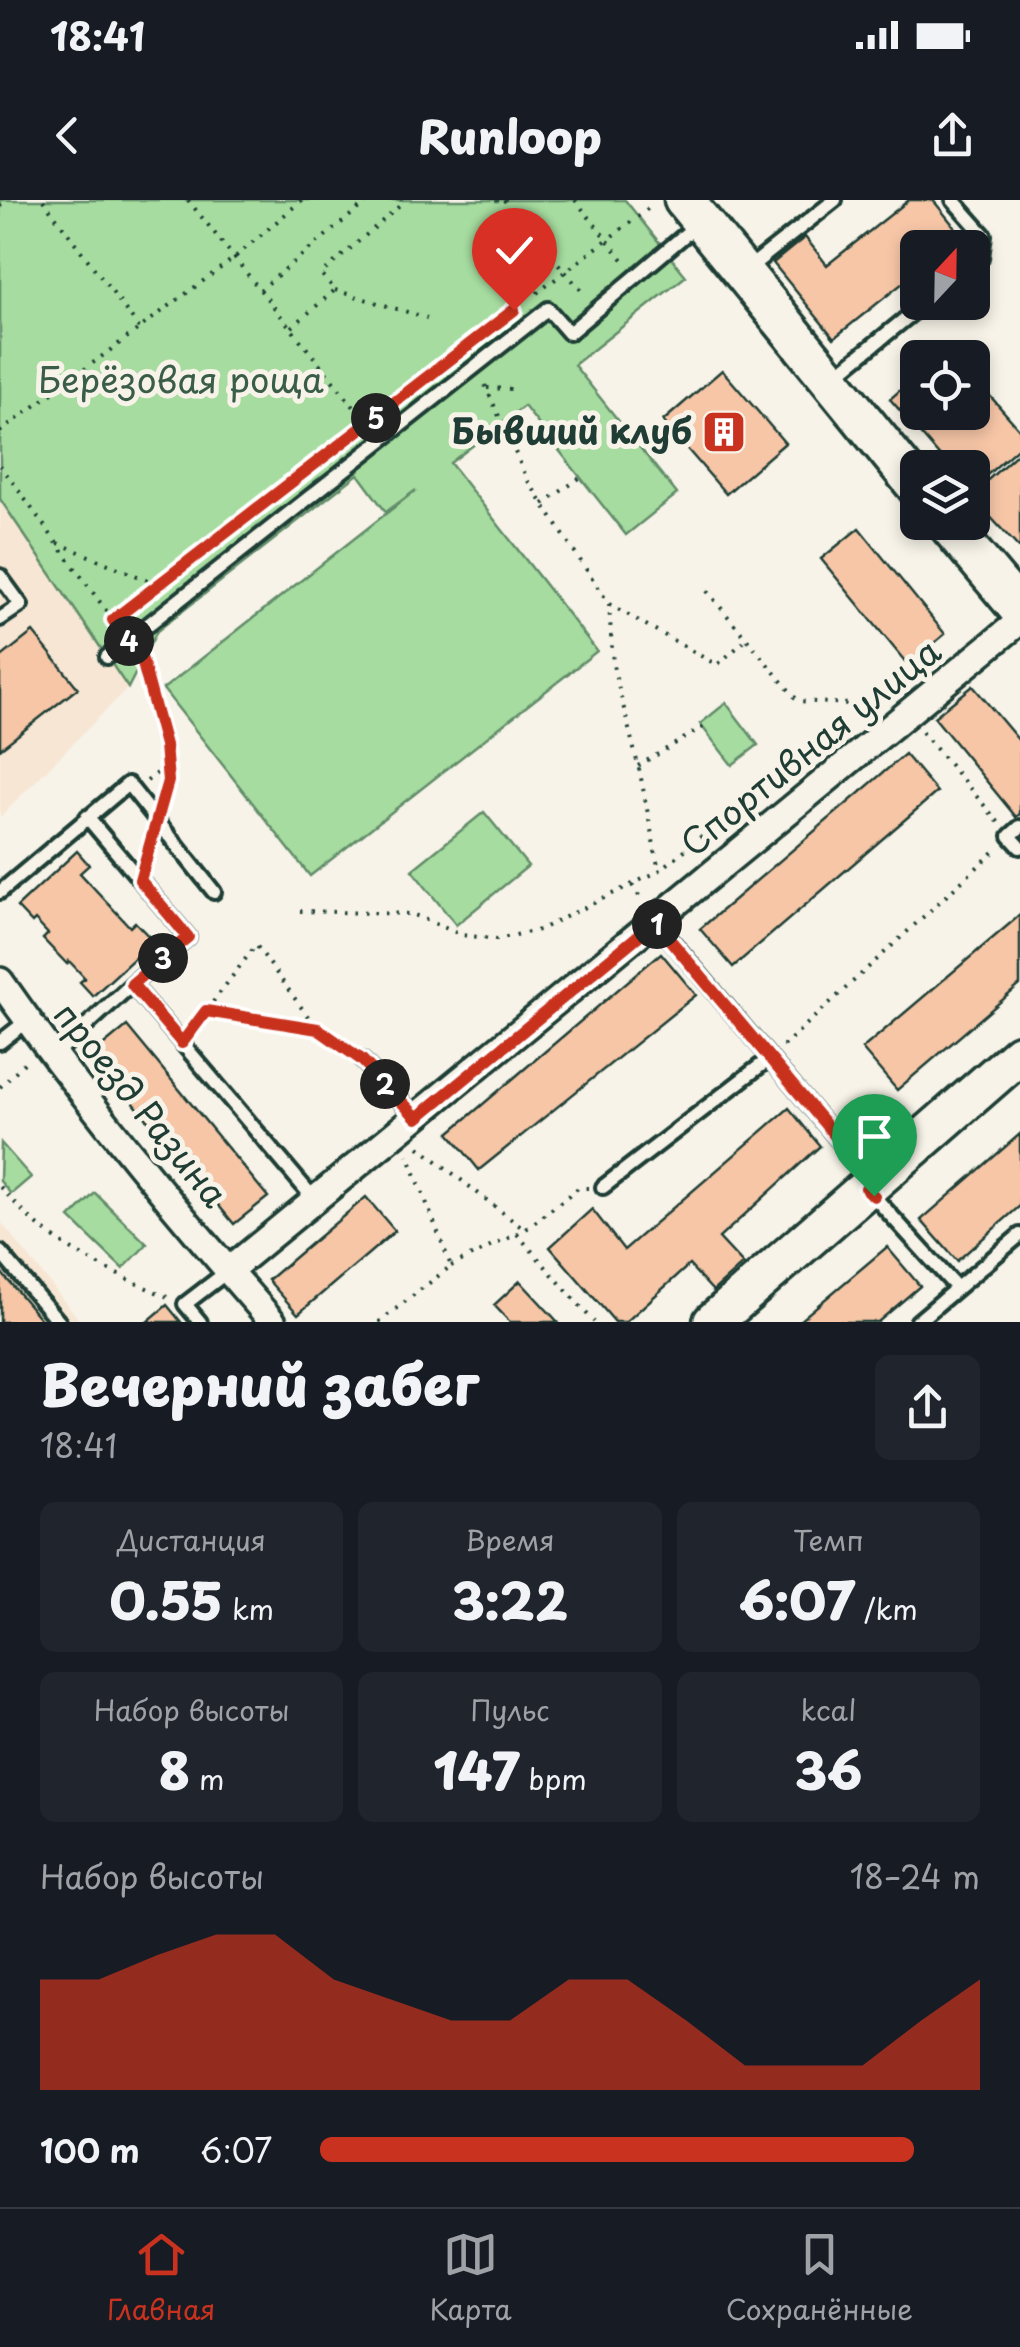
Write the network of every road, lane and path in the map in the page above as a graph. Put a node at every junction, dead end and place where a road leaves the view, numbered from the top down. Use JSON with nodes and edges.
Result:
{"nodes":[{"id":1,"x":8,"y":200,"type":"edge"},
{"id":2,"x":43,"y":200,"type":"edge"},
{"id":3,"x":188,"y":200,"type":"edge"},
{"id":4,"x":302,"y":200,"type":"edge"},
{"id":5,"x":368,"y":200,"type":"edge"},
{"id":6,"x":401,"y":200,"type":"edge"},
{"id":7,"x":500,"y":200,"type":"edge"},
{"id":8,"x":574,"y":200,"type":"edge"},
{"id":9,"x":836,"y":200,"type":"edge"},
{"id":10,"x":954,"y":200,"type":"edge"},
{"id":11,"x":0,"y":206,"type":"edge"},
{"id":12,"x":680,"y":209,"type":"edge"},
{"id":13,"x":980,"y":230,"type":"edge"},
{"id":14,"x":606,"y":240,"type":"junction"},
{"id":15,"x":234,"y":258,"type":"junction"},
{"id":16,"x":565,"y":271,"type":"junction"},
{"id":17,"x":743,"y":273,"type":"junction"},
{"id":18,"x":636,"y":276,"type":"junction"},
{"id":19,"x":260,"y":290,"type":"junction"},
{"id":20,"x":335,"y":290,"type":"junction"},
{"id":21,"x":529,"y":299,"type":"dead end"},
{"id":22,"x":597,"y":309,"type":"junction"},
{"id":23,"x":514,"y":310,"type":"dead end"},
{"id":24,"x":428,"y":318,"type":"dead end"},
{"id":25,"x":904,"y":320,"type":"edge"},
{"id":26,"x":291,"y":328,"type":"junction"},
{"id":27,"x":139,"y":329,"type":"junction"},
{"id":28,"x":476,"y":340,"type":"dead end"},
{"id":29,"x":476,"y":366,"type":"junction"},
{"id":30,"x":830,"y":380,"type":"junction"},
{"id":31,"x":486,"y":388,"type":"junction"},
{"id":32,"x":512,"y":389,"type":"dead end"},
{"id":33,"x":368,"y":424,"type":"junction"},
{"id":34,"x":0,"y":432,"type":"edge"},
{"id":35,"x":0,"y":465,"type":"edge"},
{"id":36,"x":900,"y":466,"type":"edge"},
{"id":37,"x":580,"y":477,"type":"dead end"},
{"id":38,"x":543,"y":504,"type":"junction"},
{"id":39,"x":961,"y":540,"type":"edge"},
{"id":40,"x":57,"y":542,"type":"junction"},
{"id":41,"x":0,"y":576,"type":"edge"},
{"id":42,"x":159,"y":586,"type":"junction"},
{"id":43,"x":707,"y":591,"type":"dead end"},
{"id":44,"x":610,"y":604,"type":"junction"},
{"id":45,"x":1020,"y":610,"type":"edge"},
{"id":46,"x":0,"y":619,"type":"edge"},
{"id":47,"x":113,"y":620,"type":"junction"},
{"id":48,"x":1020,"y":621,"type":"edge"},
{"id":49,"x":747,"y":639,"type":"junction"},
{"id":50,"x":128,"y":640,"type":"junction"},
{"id":51,"x":107,"y":657,"type":"dead end"},
{"id":52,"x":866,"y":705,"type":"dead end"},
{"id":53,"x":907,"y":714,"type":"junction"},
{"id":54,"x":703,"y":727,"type":"dead end"},
{"id":55,"x":790,"y":764,"type":"dead end"},
{"id":56,"x":638,"y":766,"type":"junction"},
{"id":57,"x":87,"y":817,"type":"junction"},
{"id":58,"x":157,"y":821,"type":"junction"},
{"id":59,"x":1017,"y":837,"type":"edge"},
{"id":60,"x":659,"y":871,"type":"junction"},
{"id":61,"x":0,"y":892,"type":"edge"},
{"id":62,"x":214,"y":892,"type":"dead end"},
{"id":63,"x":300,"y":910,"type":"dead end"},
{"id":64,"x":655,"y":922,"type":"junction"},
{"id":65,"x":0,"y":980,"type":"edge"},
{"id":66,"x":132,"y":984,"type":"junction"},
{"id":67,"x":206,"y":1011,"type":"junction"},
{"id":68,"x":28,"y":1020,"type":"junction"},
{"id":69,"x":318,"y":1029,"type":"junction"},
{"id":70,"x":0,"y":1042,"type":"edge"},
{"id":71,"x":182,"y":1043,"type":"junction"},
{"id":72,"x":44,"y":1054,"type":"junction"},
{"id":73,"x":1020,"y":1054,"type":"edge"},
{"id":74,"x":769,"y":1059,"type":"junction"},
{"id":75,"x":362,"y":1060,"type":"joint"},
{"id":76,"x":0,"y":1086,"type":"edge"},
{"id":77,"x":408,"y":1125,"type":"junction"},
{"id":78,"x":870,"y":1185,"type":"junction"},
{"id":79,"x":0,"y":1187,"type":"edge"},
{"id":80,"x":603,"y":1187,"type":"joint"},
{"id":81,"x":316,"y":1201,"type":"junction"},
{"id":82,"x":526,"y":1230,"type":"junction"},
{"id":83,"x":517,"y":1234,"type":"junction"},
{"id":84,"x":1020,"y":1235,"type":"edge"},
{"id":85,"x":0,"y":1252,"type":"edge"},
{"id":86,"x":451,"y":1266,"type":"junction"},
{"id":87,"x":228,"y":1271,"type":"junction"},
{"id":88,"x":957,"y":1288,"type":"junction"},
{"id":89,"x":186,"y":1304,"type":"junction"},
{"id":90,"x":59,"y":1322,"type":"edge"},
{"id":91,"x":200,"y":1322,"type":"edge"},
{"id":92,"x":273,"y":1322,"type":"edge"},
{"id":93,"x":379,"y":1322,"type":"edge"},
{"id":94,"x":594,"y":1322,"type":"edge"},
{"id":95,"x":713,"y":1322,"type":"edge"},
{"id":96,"x":917,"y":1322,"type":"edge"}],
"edges":[{"from":1,"to":11,"type":"path"},
{"from":2,"to":27,"type":"path"},
{"from":3,"to":15,"type":"path"},
{"from":4,"to":15,"type":"path"},
{"from":5,"to":19,"type":"path"},
{"from":6,"to":20,"type":"path"},
{"from":7,"to":16,"type":"path"},
{"from":7,"to":23,"type":"path"},
{"from":8,"to":14,"type":"path"},
{"from":9,"to":17,"type":"lane"},
{"from":10,"to":13,"type":"lane"},
{"from":12,"to":14,"type":"path"},
{"from":12,"to":17,"type":"street"},
{"from":12,"to":18,"type":"lane"},
{"from":14,"to":16,"type":"path"},
{"from":14,"to":18,"type":"path"},
{"from":15,"to":19,"type":"path"},
{"from":15,"to":27,"type":"path"},
{"from":16,"to":21,"type":"path"},
{"from":16,"to":22,"type":"path"},
{"from":17,"to":30,"type":"street"},
{"from":18,"to":22,"type":"lane"},
{"from":19,"to":26,"type":"path"},
{"from":20,"to":24,"type":"path"},
{"from":20,"to":26,"type":"path"},
{"from":22,"to":29,"type":"lane"},
{"from":25,"to":30,"type":"lane"},
{"from":26,"to":33,"type":"path"},
{"from":27,"to":34,"type":"path"},
{"from":28,"to":33,"type":"path"},
{"from":29,"to":31,"type":"path"},
{"from":29,"to":50,"type":"lane"},
{"from":30,"to":36,"type":"street"},
{"from":31,"to":32,"type":"path"},
{"from":31,"to":38,"type":"path"},
{"from":33,"to":42,"type":"path"},
{"from":35,"to":40,"type":"path"},
{"from":37,"to":38,"type":"path"},
{"from":38,"to":44,"type":"path"},
{"from":39,"to":45,"type":"street"},
{"from":40,"to":42,"type":"path"},
{"from":40,"to":47,"type":"path"},
{"from":41,"to":46,"type":"lane"},
{"from":42,"to":47,"type":"path"},
{"from":43,"to":49,"type":"path"},
{"from":44,"to":49,"type":"path"},
{"from":44,"to":56,"type":"path"},
{"from":47,"to":50,"type":"path"},
{"from":48,"to":53,"type":"street","name":"Спортивная улица"},
{"from":49,"to":52,"type":"path"},
{"from":50,"to":51,"type":"lane"},
{"from":50,"to":58,"type":"path"},
{"from":53,"to":59,"type":"path"},
{"from":53,"to":64,"type":"street","name":"Спортивная улица"},
{"from":54,"to":56,"type":"path"},
{"from":55,"to":60,"type":"path"},
{"from":56,"to":60,"type":"path"},
{"from":57,"to":58,"type":"lane"},
{"from":57,"to":61,"type":"lane"},
{"from":57,"to":66,"type":"lane"},
{"from":58,"to":62,"type":"lane"},
{"from":59,"to":74,"type":"path"},
{"from":60,"to":63,"type":"path"},
{"from":64,"to":74,"type":"lane"},
{"from":64,"to":77,"type":"street","name":"Спортивная улица"},
{"from":65,"to":68,"type":"street","name":"проезд Разина"},
{"from":66,"to":71,"type":"lane"},
{"from":66,"to":72,"type":"lane"},
{"from":67,"to":69,"type":"path"},
{"from":67,"to":69,"type":"path"},
{"from":67,"to":71,"type":"path"},
{"from":68,"to":70,"type":"lane"},
{"from":68,"to":72,"type":"street","name":"проезд Разина"},
{"from":69,"to":75,"type":"path"},
{"from":71,"to":81,"type":"lane"},
{"from":72,"to":76,"type":"path"},
{"from":72,"to":87,"type":"street","name":"проезд Разина"},
{"from":73,"to":78,"type":"street"},
{"from":74,"to":78,"type":"lane"},
{"from":74,"to":80,"type":"lane"},
{"from":75,"to":77,"type":"lane"},
{"from":77,"to":81,"type":"street","name":"Спортивная улица"},
{"from":77,"to":82,"type":"path"},
{"from":77,"to":86,"type":"path"},
{"from":78,"to":88,"type":"lane"},
{"from":78,"to":95,"type":"street"},
{"from":79,"to":89,"type":"path"},
{"from":80,"to":82,"type":"path"},
{"from":81,"to":87,"type":"street","name":"Спортивная улица"},
{"from":82,"to":83,"type":"path"},
{"from":83,"to":86,"type":"path"},
{"from":83,"to":94,"type":"path"},
{"from":84,"to":88,"type":"lane"},
{"from":85,"to":90,"type":"lane"},
{"from":86,"to":93,"type":"path"},
{"from":87,"to":89,"type":"lane"},
{"from":87,"to":92,"type":"street","name":"проезд Разина"},
{"from":88,"to":96,"type":"lane"},
{"from":89,"to":91,"type":"lane"}]}
